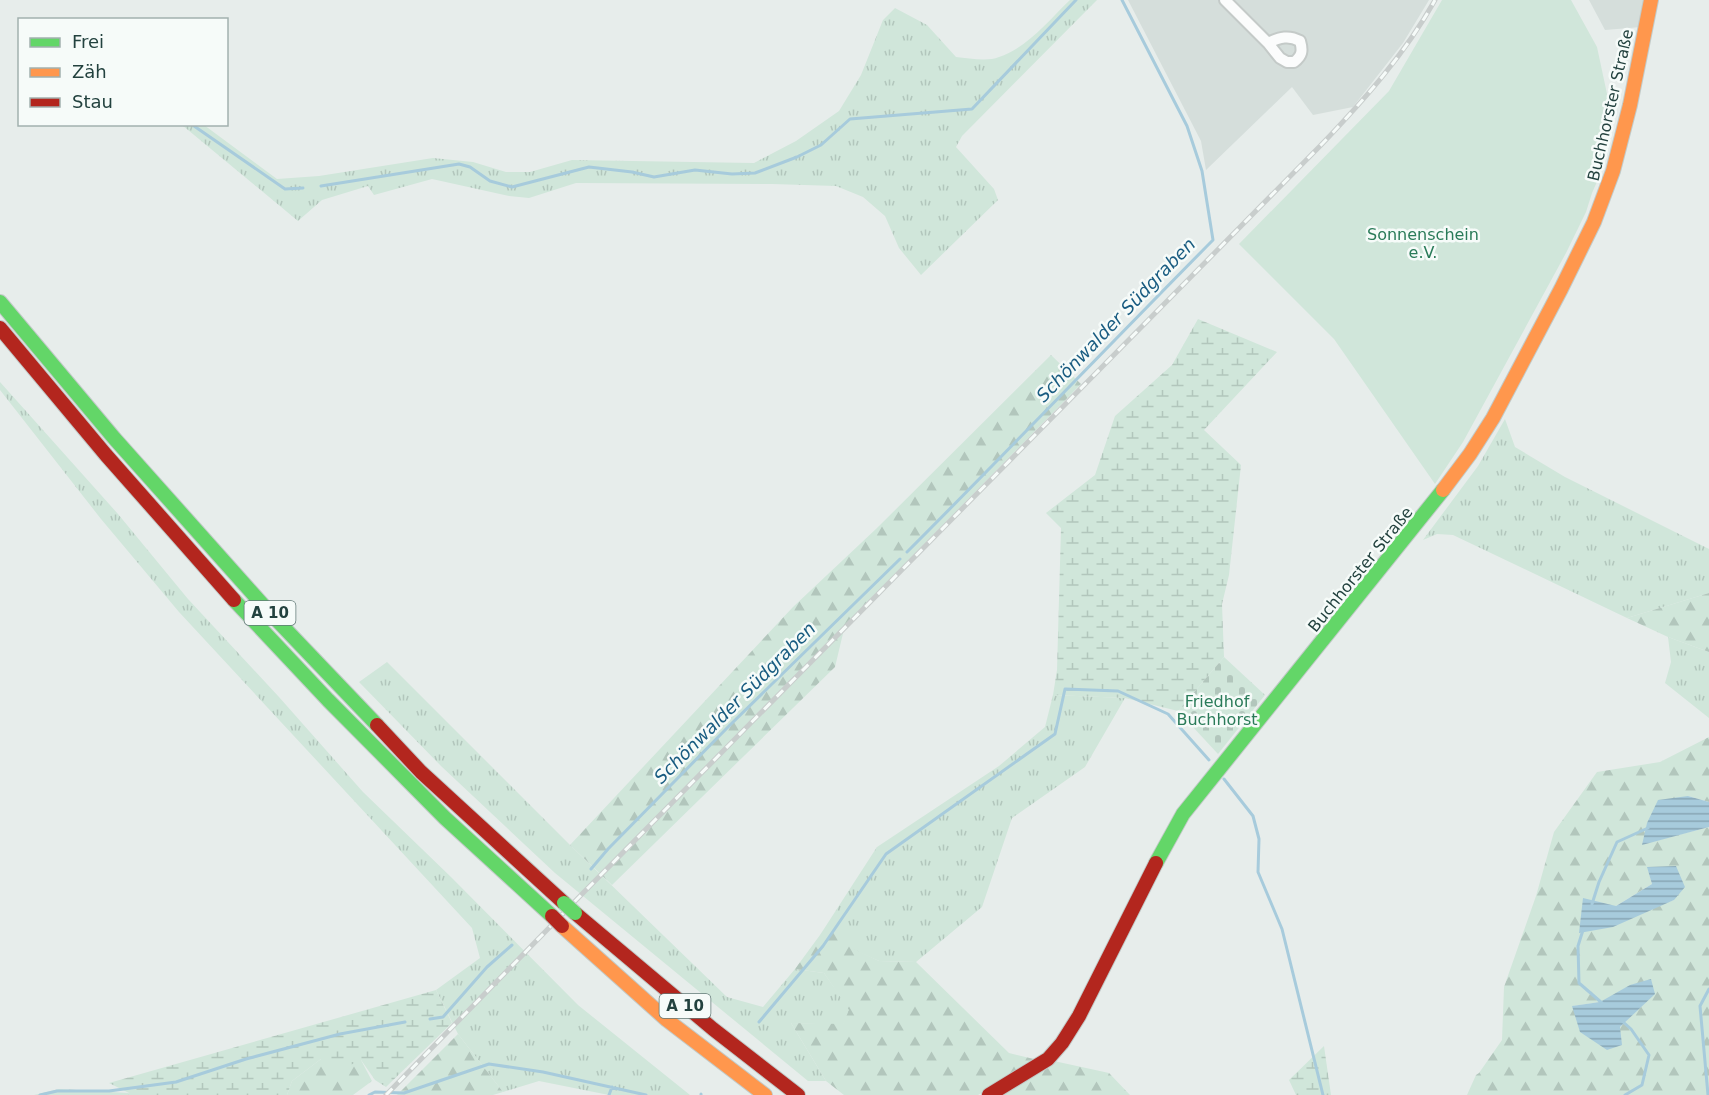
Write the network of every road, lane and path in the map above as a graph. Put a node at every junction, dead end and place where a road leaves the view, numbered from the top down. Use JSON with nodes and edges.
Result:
{"nodes":[{"id":1,"x":1225,"y":0,"type":"edge"},
{"id":2,"x":1651,"y":0,"type":"edge"},
{"id":3,"x":1268,"y":43,"type":"dead end"},
{"id":4,"x":0,"y":302,"type":"edge"},
{"id":5,"x":0,"y":328,"type":"edge"},
{"id":6,"x":765,"y":1095,"type":"edge"},
{"id":7,"x":798,"y":1095,"type":"edge"},
{"id":8,"x":989,"y":1095,"type":"edge"}],
"edges":[{"from":1,"to":3,"type":"street"},
{"from":2,"to":8,"type":"main road","name":"Buchhorster Straße"},
{"from":4,"to":7,"type":"main road","number":"A 10","bridge":true},
{"from":5,"to":6,"type":"main road","number":"A 10"}]}
